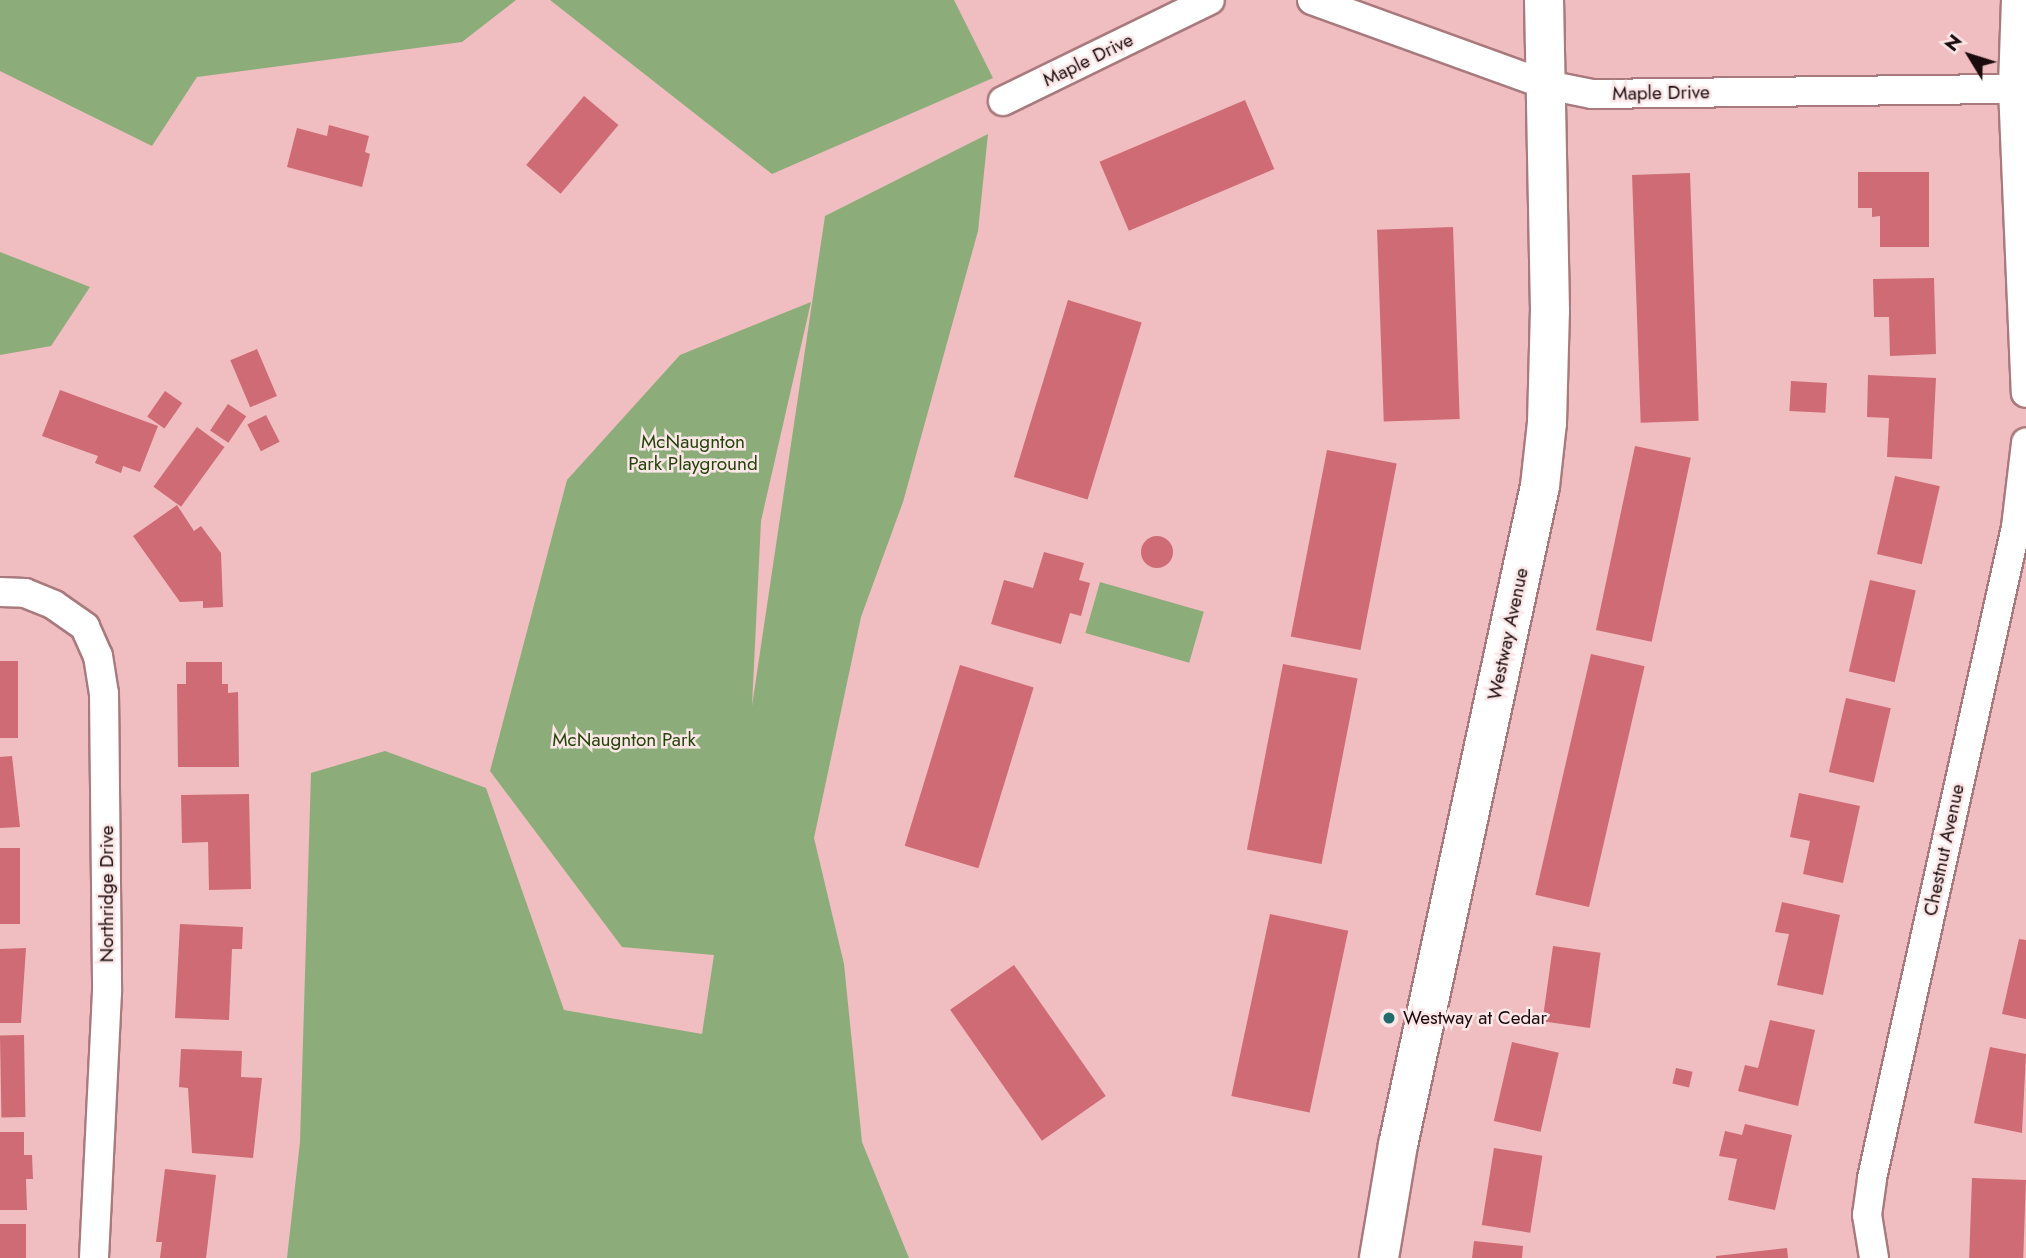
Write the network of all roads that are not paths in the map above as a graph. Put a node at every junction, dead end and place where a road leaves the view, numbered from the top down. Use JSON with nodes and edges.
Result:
{"nodes":[{"id":1,"x":1210,"y":0,"type":"edge"},
{"id":2,"x":1312,"y":0,"type":"edge"},
{"id":3,"x":1544,"y":0,"type":"edge"},
{"id":4,"x":2016,"y":0,"type":"edge"},
{"id":5,"x":1547,"y":85,"type":"junction"},
{"id":6,"x":2020,"y":88,"type":"edge"},
{"id":7,"x":1003,"y":101,"type":"dead end"},
{"id":8,"x":2026,"y":393,"type":"edge"},
{"id":9,"x":2026,"y":443,"type":"edge"},
{"id":10,"x":0,"y":592,"type":"edge"},
{"id":11,"x":94,"y":1258,"type":"edge"},
{"id":12,"x":1379,"y":1258,"type":"edge"},
{"id":13,"x":1874,"y":1258,"type":"edge"}],
"edges":[{"from":1,"to":7,"type":"street","name":"Maple Drive"},
{"from":2,"to":5,"type":"street","name":"Maple Drive"},
{"from":3,"to":5,"type":"street","name":"Westway Avenue"},
{"from":4,"to":6,"type":"street"},
{"from":5,"to":6,"type":"street","name":"Maple Drive"},
{"from":5,"to":12,"type":"street","name":"Westway Avenue"},
{"from":6,"to":8,"type":"street"},
{"from":9,"to":13,"type":"street","name":"Chestnut Avenue"},
{"from":10,"to":11,"type":"street","name":"Northridge Drive"}]}
